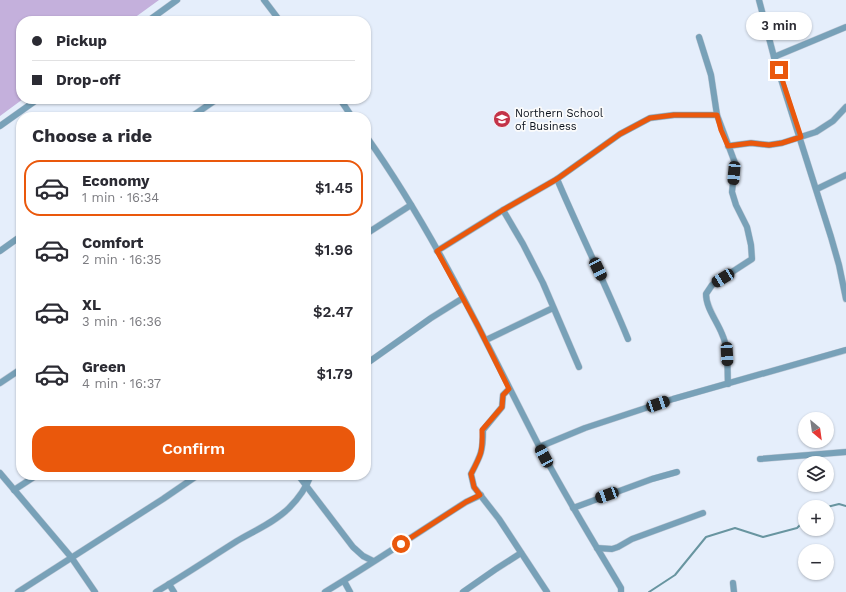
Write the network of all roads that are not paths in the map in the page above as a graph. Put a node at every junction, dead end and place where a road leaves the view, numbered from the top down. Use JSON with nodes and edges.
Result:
{"nodes":[{"id":1,"x":177,"y":0,"type":"edge"},
{"id":2,"x":264,"y":0,"type":"edge"},
{"id":3,"x":759,"y":0,"type":"edge"},
{"id":4,"x":155,"y":16,"type":"edge"},
{"id":5,"x":276,"y":16,"type":"edge"},
{"id":6,"x":846,"y":27,"type":"edge"},
{"id":7,"x":699,"y":37,"type":"dead end"},
{"id":8,"x":774,"y":57,"type":"junction"},
{"id":9,"x":31,"y":104,"type":"edge"},
{"id":10,"x":210,"y":104,"type":"edge"},
{"id":11,"x":846,"y":108,"type":"edge"},
{"id":12,"x":20,"y":112,"type":"edge"},
{"id":13,"x":199,"y":112,"type":"edge"},
{"id":14,"x":16,"y":115,"type":"edge"},
{"id":15,"x":717,"y":115,"type":"junction"},
{"id":16,"x":0,"y":126,"type":"edge"},
{"id":17,"x":801,"y":137,"type":"junction"},
{"id":18,"x":371,"y":144,"type":"edge"},
{"id":19,"x":728,"y":146,"type":"junction"},
{"id":20,"x":846,"y":175,"type":"edge"},
{"id":21,"x":557,"y":179,"type":"junction"},
{"id":22,"x":817,"y":189,"type":"junction"},
{"id":23,"x":411,"y":205,"type":"junction"},
{"id":24,"x":503,"y":210,"type":"junction"},
{"id":25,"x":371,"y":231,"type":"edge"},
{"id":26,"x":16,"y":240,"type":"edge"},
{"id":27,"x":0,"y":251,"type":"edge"},
{"id":28,"x":437,"y":251,"type":"junction"},
{"id":29,"x":464,"y":298,"type":"junction"},
{"id":30,"x":846,"y":299,"type":"edge"},
{"id":31,"x":553,"y":308,"type":"junction"},
{"id":32,"x":628,"y":339,"type":"dead end"},
{"id":33,"x":486,"y":340,"type":"junction"},
{"id":34,"x":846,"y":350,"type":"edge"},
{"id":35,"x":371,"y":360,"type":"edge"},
{"id":36,"x":579,"y":367,"type":"dead end"},
{"id":37,"x":16,"y":372,"type":"edge"},
{"id":38,"x":0,"y":383,"type":"edge"},
{"id":39,"x":728,"y":384,"type":"junction"},
{"id":40,"x":509,"y":389,"type":"junction"},
{"id":41,"x":539,"y":447,"type":"junction"},
{"id":42,"x":846,"y":452,"type":"edge"},
{"id":43,"x":760,"y":460,"type":"dead end"},
{"id":44,"x":677,"y":472,"type":"dead end"},
{"id":45,"x":0,"y":473,"type":"edge"},
{"id":46,"x":29,"y":480,"type":"edge"},
{"id":47,"x":191,"y":480,"type":"edge"},
{"id":48,"x":302,"y":480,"type":"edge"},
{"id":49,"x":309,"y":480,"type":"edge"},
{"id":50,"x":307,"y":486,"type":"junction"},
{"id":51,"x":14,"y":490,"type":"junction"},
{"id":52,"x":480,"y":495,"type":"junction"},
{"id":53,"x":573,"y":508,"type":"junction"},
{"id":54,"x":703,"y":513,"type":"dead end"},
{"id":55,"x":597,"y":548,"type":"junction"},
{"id":56,"x":521,"y":554,"type":"junction"},
{"id":57,"x":71,"y":558,"type":"junction"},
{"id":58,"x":373,"y":561,"type":"junction"},
{"id":59,"x":344,"y":581,"type":"junction"},
{"id":60,"x":733,"y":583,"type":"dead end"},
{"id":61,"x":169,"y":584,"type":"junction"},
{"id":62,"x":18,"y":592,"type":"edge"},
{"id":63,"x":95,"y":592,"type":"edge"},
{"id":64,"x":156,"y":592,"type":"edge"},
{"id":65,"x":174,"y":592,"type":"edge"},
{"id":66,"x":325,"y":592,"type":"edge"},
{"id":67,"x":350,"y":592,"type":"edge"},
{"id":68,"x":463,"y":592,"type":"edge"},
{"id":69,"x":547,"y":592,"type":"edge"},
{"id":70,"x":621,"y":592,"type":"edge"},
{"id":71,"x":734,"y":592,"type":"edge"}],
"edges":[{"from":1,"to":4,"type":"street"},
{"from":2,"to":5,"type":"street"},
{"from":3,"to":8,"type":"street"},
{"from":6,"to":8,"type":"street"},
{"from":7,"to":15,"type":"street"},
{"from":8,"to":17,"type":"street"},
{"from":9,"to":12,"type":"street"},
{"from":10,"to":13,"type":"street"},
{"from":11,"to":17,"type":"street"},
{"from":14,"to":16,"type":"street"},
{"from":15,"to":19,"type":"street"},
{"from":15,"to":21,"type":"street"},
{"from":17,"to":19,"type":"street"},
{"from":17,"to":22,"type":"street"},
{"from":18,"to":23,"type":"street"},
{"from":19,"to":39,"type":"street"},
{"from":20,"to":22,"type":"street"},
{"from":21,"to":24,"type":"street"},
{"from":21,"to":32,"type":"street"},
{"from":22,"to":30,"type":"street"},
{"from":23,"to":25,"type":"street"},
{"from":23,"to":28,"type":"street"},
{"from":24,"to":28,"type":"street"},
{"from":24,"to":31,"type":"street"},
{"from":26,"to":27,"type":"street"},
{"from":28,"to":29,"type":"street"},
{"from":29,"to":33,"type":"street"},
{"from":29,"to":35,"type":"street"},
{"from":31,"to":33,"type":"street"},
{"from":31,"to":36,"type":"street"},
{"from":33,"to":40,"type":"street"},
{"from":34,"to":39,"type":"street"},
{"from":37,"to":38,"type":"street"},
{"from":39,"to":41,"type":"street"},
{"from":40,"to":41,"type":"street"},
{"from":40,"to":52,"type":"street"},
{"from":41,"to":53,"type":"street"},
{"from":42,"to":43,"type":"street"},
{"from":44,"to":53,"type":"street"},
{"from":45,"to":51,"type":"street"},
{"from":46,"to":51,"type":"street"},
{"from":47,"to":57,"type":"street"},
{"from":48,"to":50,"type":"street"},
{"from":49,"to":50,"type":"street"},
{"from":50,"to":58,"type":"street"},
{"from":50,"to":61,"type":"street"},
{"from":51,"to":57,"type":"street"},
{"from":52,"to":56,"type":"street"},
{"from":52,"to":58,"type":"street"},
{"from":53,"to":55,"type":"street"},
{"from":54,"to":55,"type":"street"},
{"from":55,"to":70,"type":"street"},
{"from":56,"to":68,"type":"street"},
{"from":56,"to":69,"type":"street"},
{"from":57,"to":62,"type":"street"},
{"from":57,"to":63,"type":"street"},
{"from":58,"to":59,"type":"street"},
{"from":59,"to":66,"type":"street"},
{"from":59,"to":67,"type":"street"},
{"from":60,"to":71,"type":"street"},
{"from":61,"to":64,"type":"street"},
{"from":61,"to":65,"type":"street"}]}
